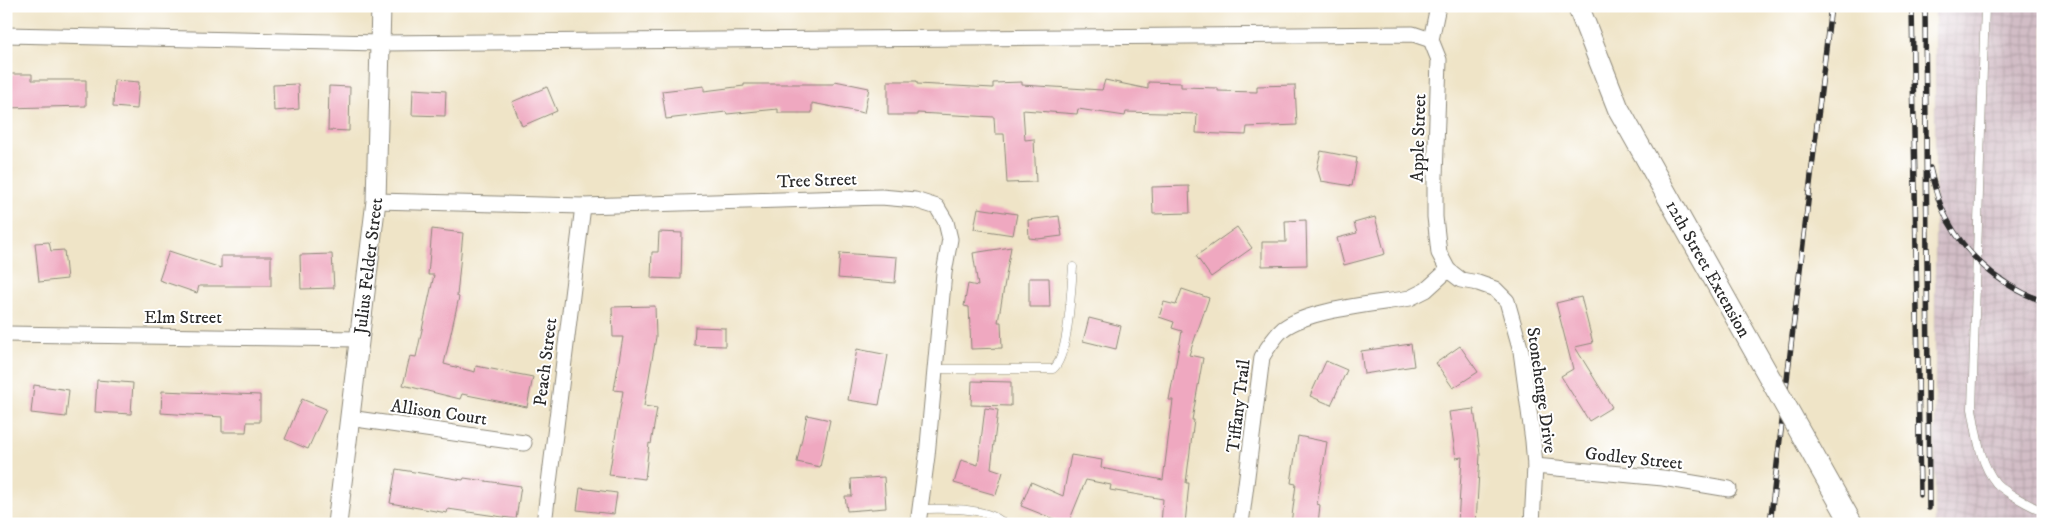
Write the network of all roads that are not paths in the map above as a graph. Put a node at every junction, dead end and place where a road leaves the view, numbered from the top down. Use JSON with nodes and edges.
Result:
{"nodes":[{"id":1,"x":381,"y":6,"type":"edge"},
{"id":2,"x":1438,"y":6,"type":"edge"},
{"id":3,"x":1578,"y":6,"type":"edge"},
{"id":4,"x":1985,"y":6,"type":"edge"},
{"id":5,"x":6,"y":35,"type":"edge"},
{"id":6,"x":1431,"y":40,"type":"junction"},
{"id":7,"x":380,"y":43,"type":"junction"},
{"id":8,"x":376,"y":201,"type":"junction"},
{"id":9,"x":584,"y":206,"type":"junction"},
{"id":10,"x":1074,"y":267,"type":"dead end"},
{"id":11,"x":1448,"y":270,"type":"junction"},
{"id":12,"x":6,"y":334,"type":"edge"},
{"id":13,"x":359,"y":338,"type":"junction"},
{"id":14,"x":935,"y":369,"type":"junction"},
{"id":15,"x":349,"y":418,"type":"junction"},
{"id":16,"x":524,"y":443,"type":"dead end"},
{"id":17,"x":1534,"y":466,"type":"junction"},
{"id":18,"x":1729,"y":489,"type":"dead end"},
{"id":19,"x":2043,"y":511,"type":"edge"},
{"id":20,"x":919,"y":516,"type":"edge"},
{"id":21,"x":337,"y":524,"type":"edge"},
{"id":22,"x":544,"y":524,"type":"edge"},
{"id":23,"x":1004,"y":524,"type":"edge"},
{"id":24,"x":1241,"y":524,"type":"edge"},
{"id":25,"x":1532,"y":524,"type":"edge"},
{"id":26,"x":1852,"y":524,"type":"edge"}],
"edges":[{"from":1,"to":7,"type":"street","name":"Julius Felder Street"},
{"from":2,"to":6,"type":"street"},
{"from":3,"to":26,"type":"main road","name":"12th Street Extension","bridge":true},
{"from":4,"to":19,"type":"lane"},
{"from":5,"to":7,"type":"street"},
{"from":6,"to":7,"type":"street"},
{"from":6,"to":11,"type":"street","name":"Apple Street"},
{"from":7,"to":8,"type":"street","name":"Julius Felder Street"},
{"from":8,"to":9,"type":"street","name":"Tree Street"},
{"from":8,"to":13,"type":"street","name":"Julius Felder Street"},
{"from":9,"to":14,"type":"street","name":"Tree Street"},
{"from":9,"to":22,"type":"street","name":"Peach Street"},
{"from":10,"to":14,"type":"lane"},
{"from":11,"to":17,"type":"street","name":"Stonehenge Drive"},
{"from":11,"to":24,"type":"street","name":"Tiffany Trail"},
{"from":12,"to":13,"type":"street","name":"Elm Street"},
{"from":13,"to":15,"type":"street","name":"Julius Felder Street"},
{"from":14,"to":20,"type":"street","name":"Tree Street"},
{"from":15,"to":16,"type":"street","name":"Allison Court"},
{"from":15,"to":21,"type":"street","name":"Julius Felder Street"},
{"from":17,"to":18,"type":"street","name":"Godley Street"},
{"from":17,"to":25,"type":"street","name":"Stonehenge Drive"},
{"from":20,"to":23,"type":"lane"}]}
